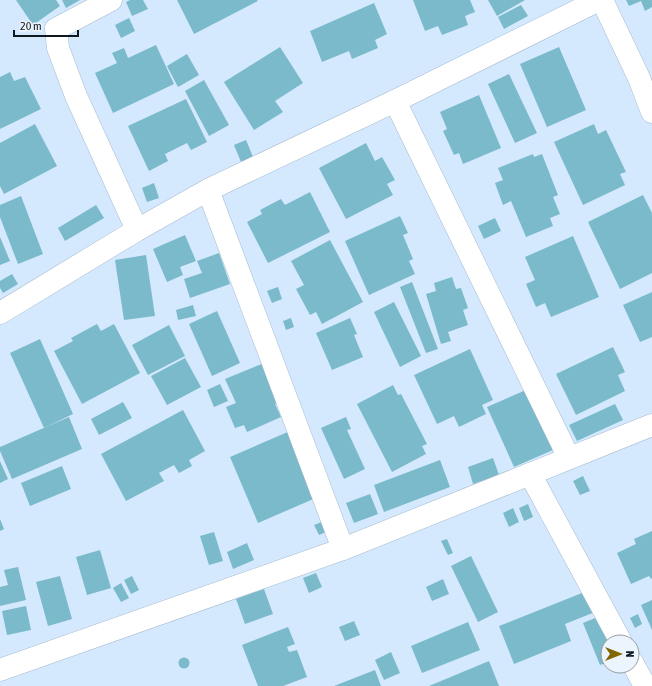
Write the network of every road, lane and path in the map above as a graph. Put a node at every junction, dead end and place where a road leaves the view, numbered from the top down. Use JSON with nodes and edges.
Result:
{"nodes":[{"id":1,"x":111,"y":0,"type":"edge"},
{"id":2,"x":601,"y":0,"type":"edge"},
{"id":3,"x":646,"y":75,"type":"edge"},
{"id":4,"x":395,"y":101,"type":"junction"},
{"id":5,"x":652,"y":112,"type":"edge"},
{"id":6,"x":208,"y":190,"type":"junction"},
{"id":7,"x":138,"y":230,"type":"junction"},
{"id":8,"x":0,"y":313,"type":"edge"},
{"id":9,"x":652,"y":426,"type":"edge"},
{"id":10,"x":569,"y":458,"type":"junction"},
{"id":11,"x":530,"y":474,"type":"junction"},
{"id":12,"x":343,"y":549,"type":"junction"},
{"id":13,"x":617,"y":634,"type":"edge"},
{"id":14,"x":0,"y":670,"type":"edge"},
{"id":15,"x":638,"y":674,"type":"edge"},
{"id":16,"x":645,"y":686,"type":"edge"}],
"edges":[{"from":1,"to":7,"type":"street"},
{"from":2,"to":3,"type":"street"},
{"from":2,"to":4,"type":"street"},
{"from":3,"to":5,"type":"street"},
{"from":4,"to":6,"type":"street"},
{"from":4,"to":10,"type":"street"},
{"from":6,"to":7,"type":"street"},
{"from":6,"to":12,"type":"street"},
{"from":7,"to":8,"type":"street"},
{"from":9,"to":10,"type":"street"},
{"from":10,"to":11,"type":"street"},
{"from":11,"to":12,"type":"street"},
{"from":11,"to":13,"type":"street"},
{"from":12,"to":14,"type":"street"},
{"from":15,"to":16,"type":"street"}]}
